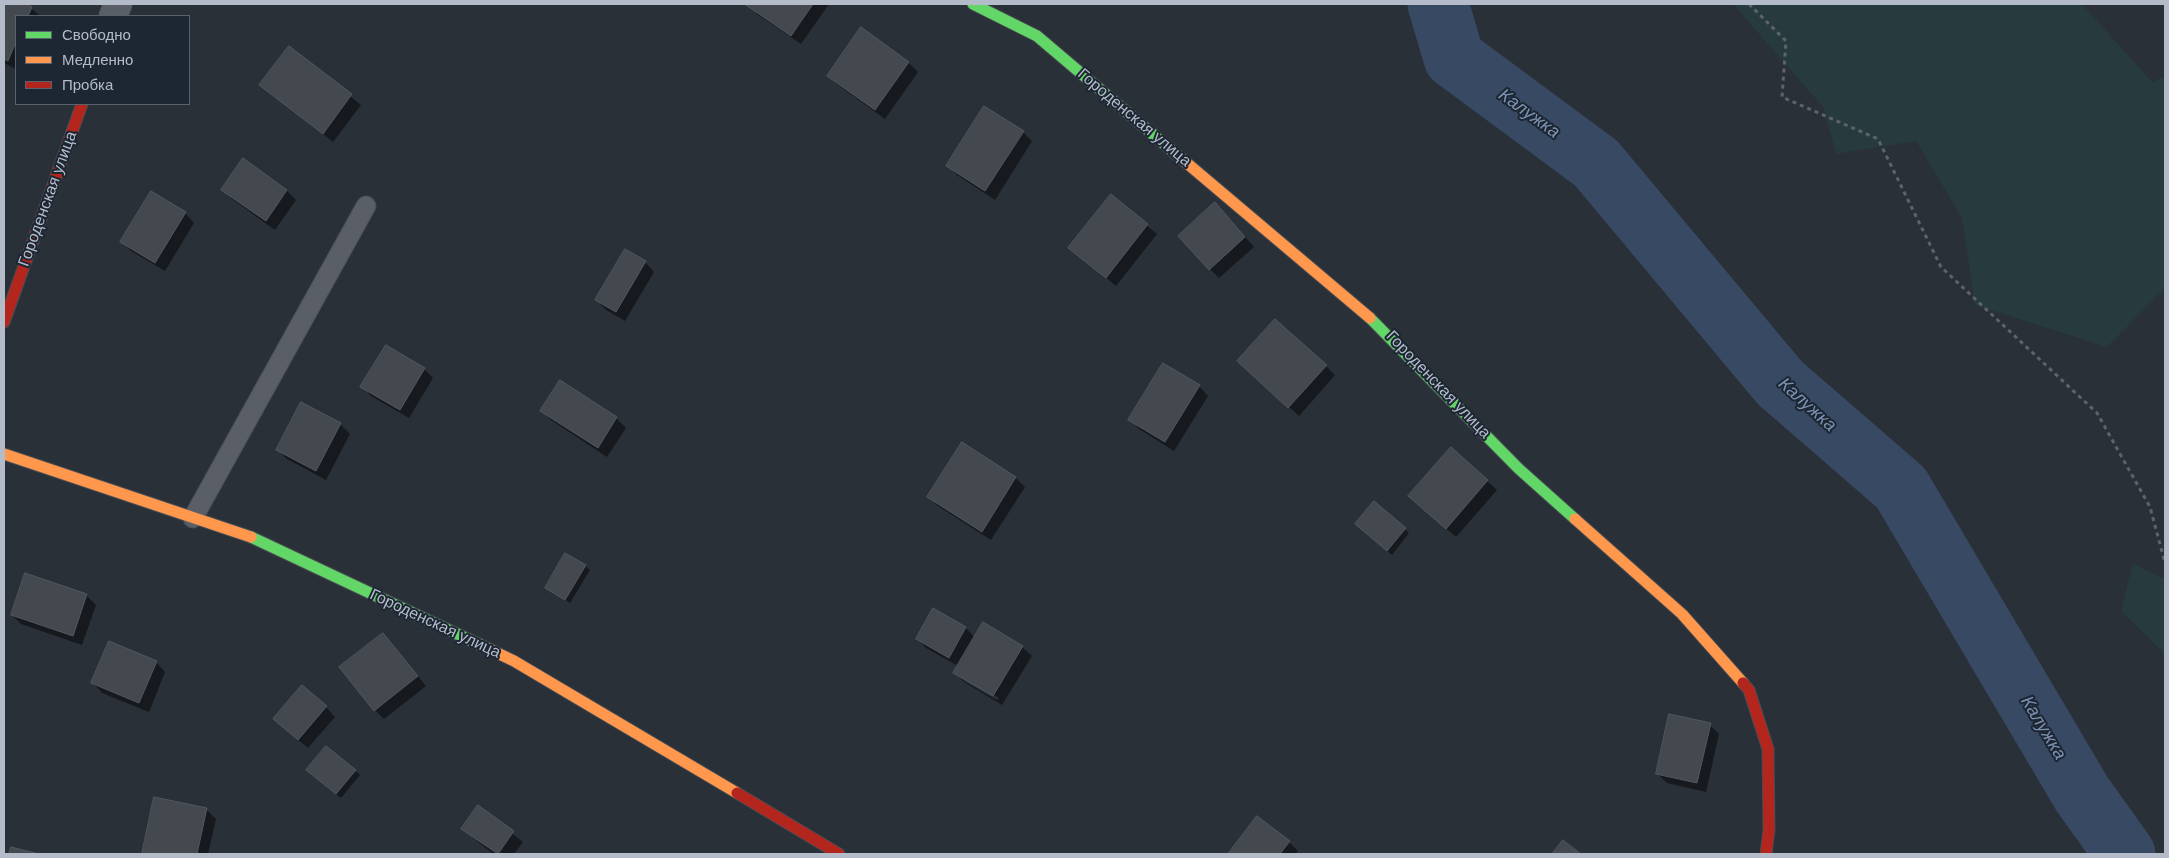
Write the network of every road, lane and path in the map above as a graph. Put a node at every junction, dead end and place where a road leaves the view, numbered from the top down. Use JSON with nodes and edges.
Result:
{"nodes":[{"id":1,"x":973,"y":4,"type":"edge"},
{"id":2,"x":1750,"y":4,"type":"edge"},
{"id":3,"x":82,"y":105,"type":"edge"},
{"id":4,"x":366,"y":206,"type":"dead end"},
{"id":5,"x":4,"y":322,"type":"edge"},
{"id":6,"x":4,"y":454,"type":"edge"},
{"id":7,"x":193,"y":518,"type":"junction"},
{"id":8,"x":2165,"y":563,"type":"edge"},
{"id":9,"x":839,"y":854,"type":"edge"},
{"id":10,"x":1766,"y":854,"type":"edge"}],
"edges":[{"from":1,"to":10,"type":"street","name":"Городенская улица"},
{"from":2,"to":8,"type":"path"},
{"from":3,"to":5,"type":"street","name":"Городенская улица"},
{"from":4,"to":7,"type":"lane"},
{"from":6,"to":7,"type":"street","name":"Городенская улица"},
{"from":7,"to":9,"type":"street","name":"Городенская улица"}]}
